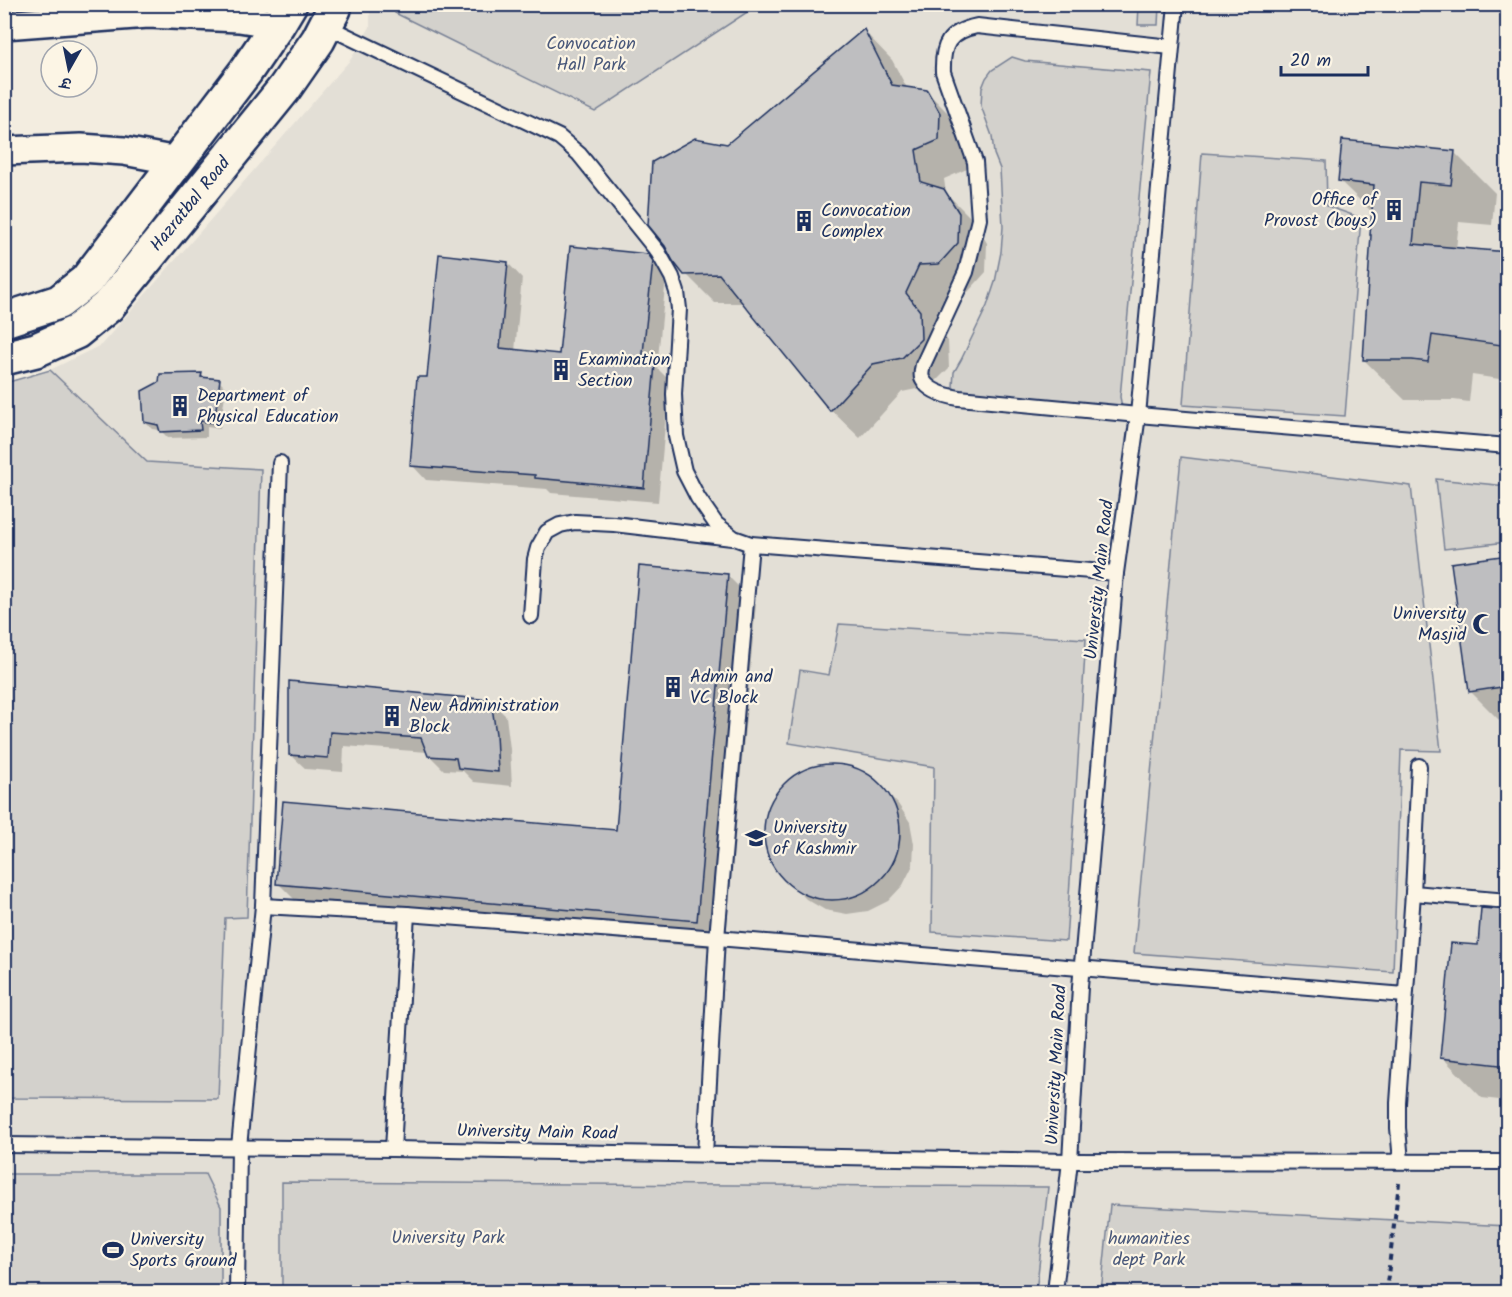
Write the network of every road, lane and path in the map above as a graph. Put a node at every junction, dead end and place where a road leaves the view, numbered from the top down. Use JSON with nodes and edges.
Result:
{"nodes":[{"id":1,"x":1176,"y":4,"type":"edge"},
{"id":2,"x":148,"y":9,"type":"edge"},
{"id":3,"x":284,"y":14,"type":"edge"},
{"id":4,"x":326,"y":23,"type":"edge"},
{"id":5,"x":4,"y":25,"type":"edge"},
{"id":6,"x":1171,"y":47,"type":"junction"},
{"id":7,"x":4,"y":151,"type":"edge"},
{"id":8,"x":177,"y":161,"type":"junction"},
{"id":9,"x":4,"y":320,"type":"edge"},
{"id":10,"x":4,"y":358,"type":"edge"},
{"id":11,"x":1138,"y":415,"type":"junction"},
{"id":12,"x":1508,"y":446,"type":"edge"},
{"id":13,"x":280,"y":463,"type":"dead end"},
{"id":14,"x":734,"y":538,"type":"junction"},
{"id":15,"x":751,"y":544,"type":"junction"},
{"id":16,"x":1116,"y":573,"type":"junction"},
{"id":17,"x":531,"y":616,"type":"dead end"},
{"id":18,"x":1419,"y":766,"type":"dead end"},
{"id":19,"x":1413,"y":892,"type":"junction"},
{"id":20,"x":1508,"y":901,"type":"edge"},
{"id":21,"x":263,"y":906,"type":"junction"},
{"id":22,"x":407,"y":914,"type":"junction"},
{"id":23,"x":717,"y":938,"type":"junction"},
{"id":24,"x":1082,"y":969,"type":"junction"},
{"id":25,"x":1405,"y":995,"type":"junction"},
{"id":26,"x":4,"y":1144,"type":"edge"},
{"id":27,"x":239,"y":1147,"type":"junction"},
{"id":28,"x":393,"y":1149,"type":"junction"},
{"id":29,"x":705,"y":1154,"type":"junction"},
{"id":30,"x":1070,"y":1161,"type":"junction"},
{"id":31,"x":1401,"y":1161,"type":"junction"},
{"id":32,"x":1508,"y":1162,"type":"edge"},
{"id":33,"x":237,"y":1293,"type":"edge"},
{"id":34,"x":1055,"y":1293,"type":"edge"},
{"id":35,"x":1386,"y":1293,"type":"edge"}],
"edges":[{"from":1,"to":6,"type":"lane","name":"University Main Road"},
{"from":2,"to":3,"type":"street"},
{"from":2,"to":5,"type":"street"},
{"from":3,"to":4,"type":"main road"},
{"from":3,"to":8,"type":"main road","name":"Hazratbal Road"},
{"from":4,"to":10,"type":"main road","name":"Hazratbal Road"},
{"from":4,"to":14,"type":"lane"},
{"from":6,"to":11,"type":"lane","name":"University Main Road"},
{"from":6,"to":11,"type":"lane"},
{"from":7,"to":8,"type":"street"},
{"from":8,"to":9,"type":"main road","name":"Hazratbal Road"},
{"from":11,"to":12,"type":"lane"},
{"from":11,"to":16,"type":"lane","name":"University Main Road"},
{"from":13,"to":21,"type":"lane"},
{"from":14,"to":15,"type":"lane"},
{"from":14,"to":17,"type":"lane"},
{"from":15,"to":16,"type":"lane"},
{"from":15,"to":23,"type":"lane"},
{"from":16,"to":24,"type":"lane","name":"University Main Road"},
{"from":18,"to":19,"type":"lane"},
{"from":19,"to":20,"type":"lane"},
{"from":19,"to":25,"type":"lane"},
{"from":21,"to":22,"type":"lane"},
{"from":21,"to":27,"type":"lane"},
{"from":22,"to":23,"type":"lane"},
{"from":22,"to":28,"type":"lane"},
{"from":23,"to":24,"type":"lane"},
{"from":23,"to":29,"type":"lane"},
{"from":24,"to":25,"type":"lane"},
{"from":24,"to":30,"type":"lane","name":"University Main Road"},
{"from":25,"to":31,"type":"lane"},
{"from":26,"to":27,"type":"lane","name":"University Main Road"},
{"from":27,"to":28,"type":"lane","name":"University Main Road"},
{"from":27,"to":33,"type":"lane"},
{"from":28,"to":29,"type":"lane","name":"University Main Road"},
{"from":29,"to":30,"type":"lane","name":"University Main Road"},
{"from":30,"to":31,"type":"lane","name":"University Main Road"},
{"from":30,"to":34,"type":"lane","name":"University Main Road"},
{"from":31,"to":32,"type":"lane","name":"University Main Road"},
{"from":31,"to":35,"type":"path"}]}
